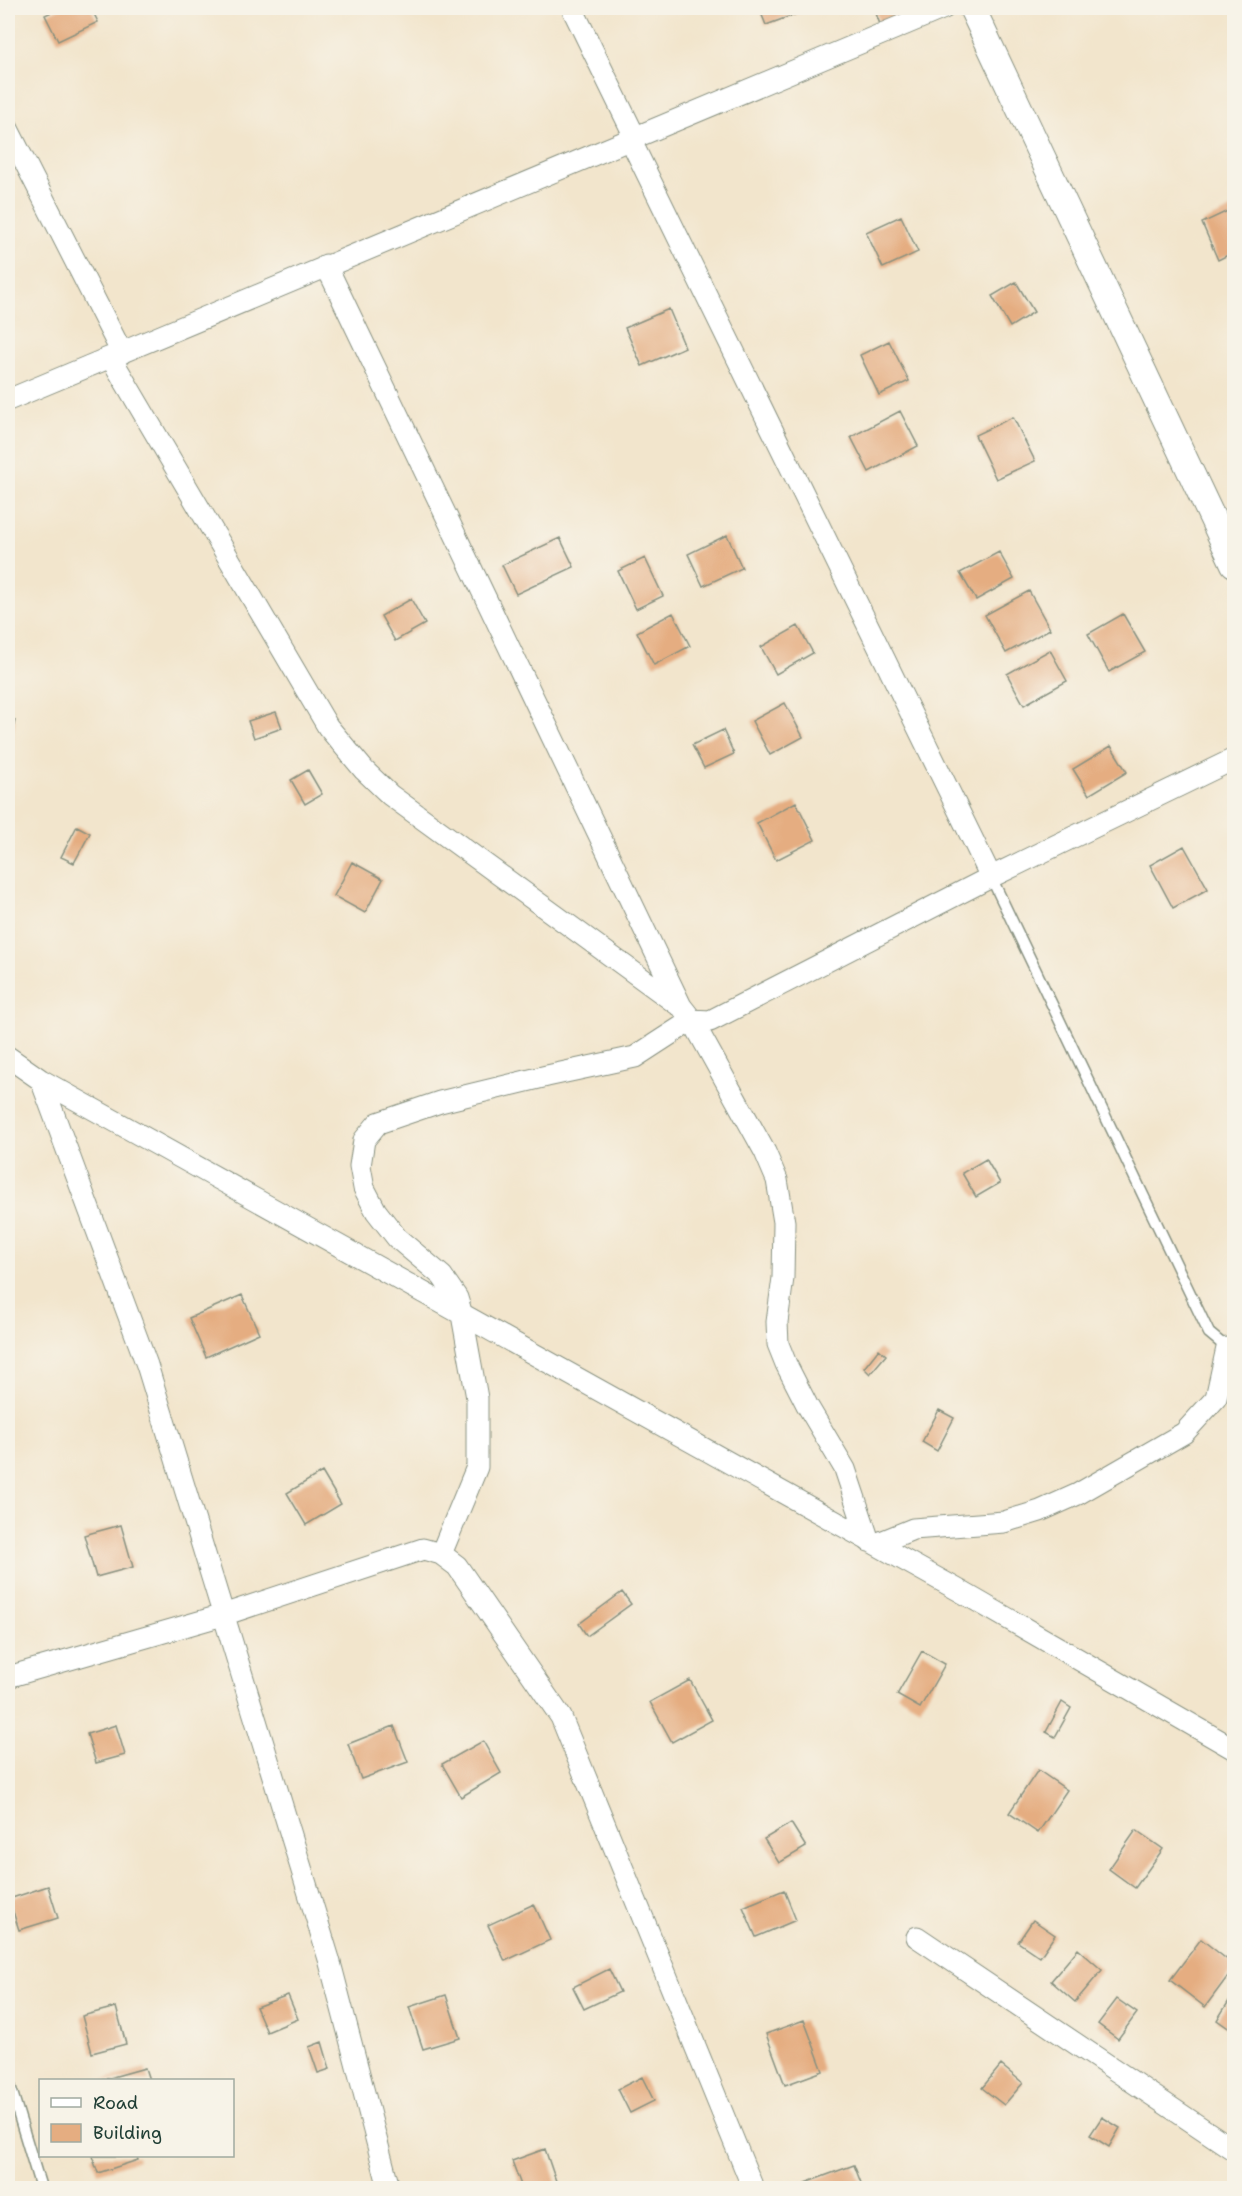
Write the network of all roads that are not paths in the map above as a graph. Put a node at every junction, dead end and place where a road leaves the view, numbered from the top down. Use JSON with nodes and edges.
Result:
{"nodes":[{"id":1,"x":572,"y":8,"type":"edge"},
{"id":2,"x":944,"y":8,"type":"edge"},
{"id":3,"x":972,"y":8,"type":"edge"},
{"id":4,"x":8,"y":129,"type":"edge"},
{"id":5,"x":633,"y":138,"type":"junction"},
{"id":6,"x":326,"y":265,"type":"junction"},
{"id":7,"x":116,"y":355,"type":"junction"},
{"id":8,"x":8,"y":400,"type":"edge"},
{"id":9,"x":1234,"y":564,"type":"edge"},
{"id":10,"x":1234,"y":759,"type":"edge"},
{"id":11,"x":991,"y":878,"type":"junction"},
{"id":12,"x":686,"y":1013,"type":"junction"},
{"id":13,"x":8,"y":1057,"type":"edge"},
{"id":14,"x":41,"y":1080,"type":"junction"},
{"id":15,"x":462,"y":1314,"type":"junction"},
{"id":16,"x":1231,"y":1348,"type":"edge"},
{"id":17,"x":872,"y":1542,"type":"junction"},
{"id":18,"x":441,"y":1554,"type":"junction"},
{"id":19,"x":223,"y":1615,"type":"junction"},
{"id":20,"x":8,"y":1677,"type":"edge"},
{"id":21,"x":1234,"y":1749,"type":"edge"},
{"id":22,"x":917,"y":1937,"type":"dead end"},
{"id":23,"x":8,"y":2079,"type":"edge"},
{"id":24,"x":1234,"y":2150,"type":"edge"},
{"id":25,"x":41,"y":2188,"type":"edge"},
{"id":26,"x":389,"y":2188,"type":"edge"},
{"id":27,"x":753,"y":2188,"type":"edge"}],
"edges":[{"from":1,"to":5,"type":"street"},
{"from":2,"to":5,"type":"street"},
{"from":3,"to":9,"type":"street"},
{"from":4,"to":7,"type":"street"},
{"from":5,"to":6,"type":"street"},
{"from":5,"to":11,"type":"street"},
{"from":6,"to":7,"type":"street"},
{"from":6,"to":12,"type":"street"},
{"from":7,"to":8,"type":"street"},
{"from":7,"to":12,"type":"street"},
{"from":10,"to":11,"type":"street"},
{"from":11,"to":12,"type":"street"},
{"from":11,"to":16,"type":"lane"},
{"from":12,"to":15,"type":"street"},
{"from":12,"to":17,"type":"street"},
{"from":13,"to":14,"type":"street"},
{"from":14,"to":15,"type":"street"},
{"from":14,"to":19,"type":"street"},
{"from":15,"to":17,"type":"street"},
{"from":15,"to":18,"type":"street"},
{"from":16,"to":17,"type":"street"},
{"from":17,"to":21,"type":"street"},
{"from":18,"to":19,"type":"street"},
{"from":18,"to":27,"type":"street"},
{"from":19,"to":20,"type":"street"},
{"from":19,"to":26,"type":"street"},
{"from":22,"to":24,"type":"street"},
{"from":23,"to":25,"type":"lane"}]}
